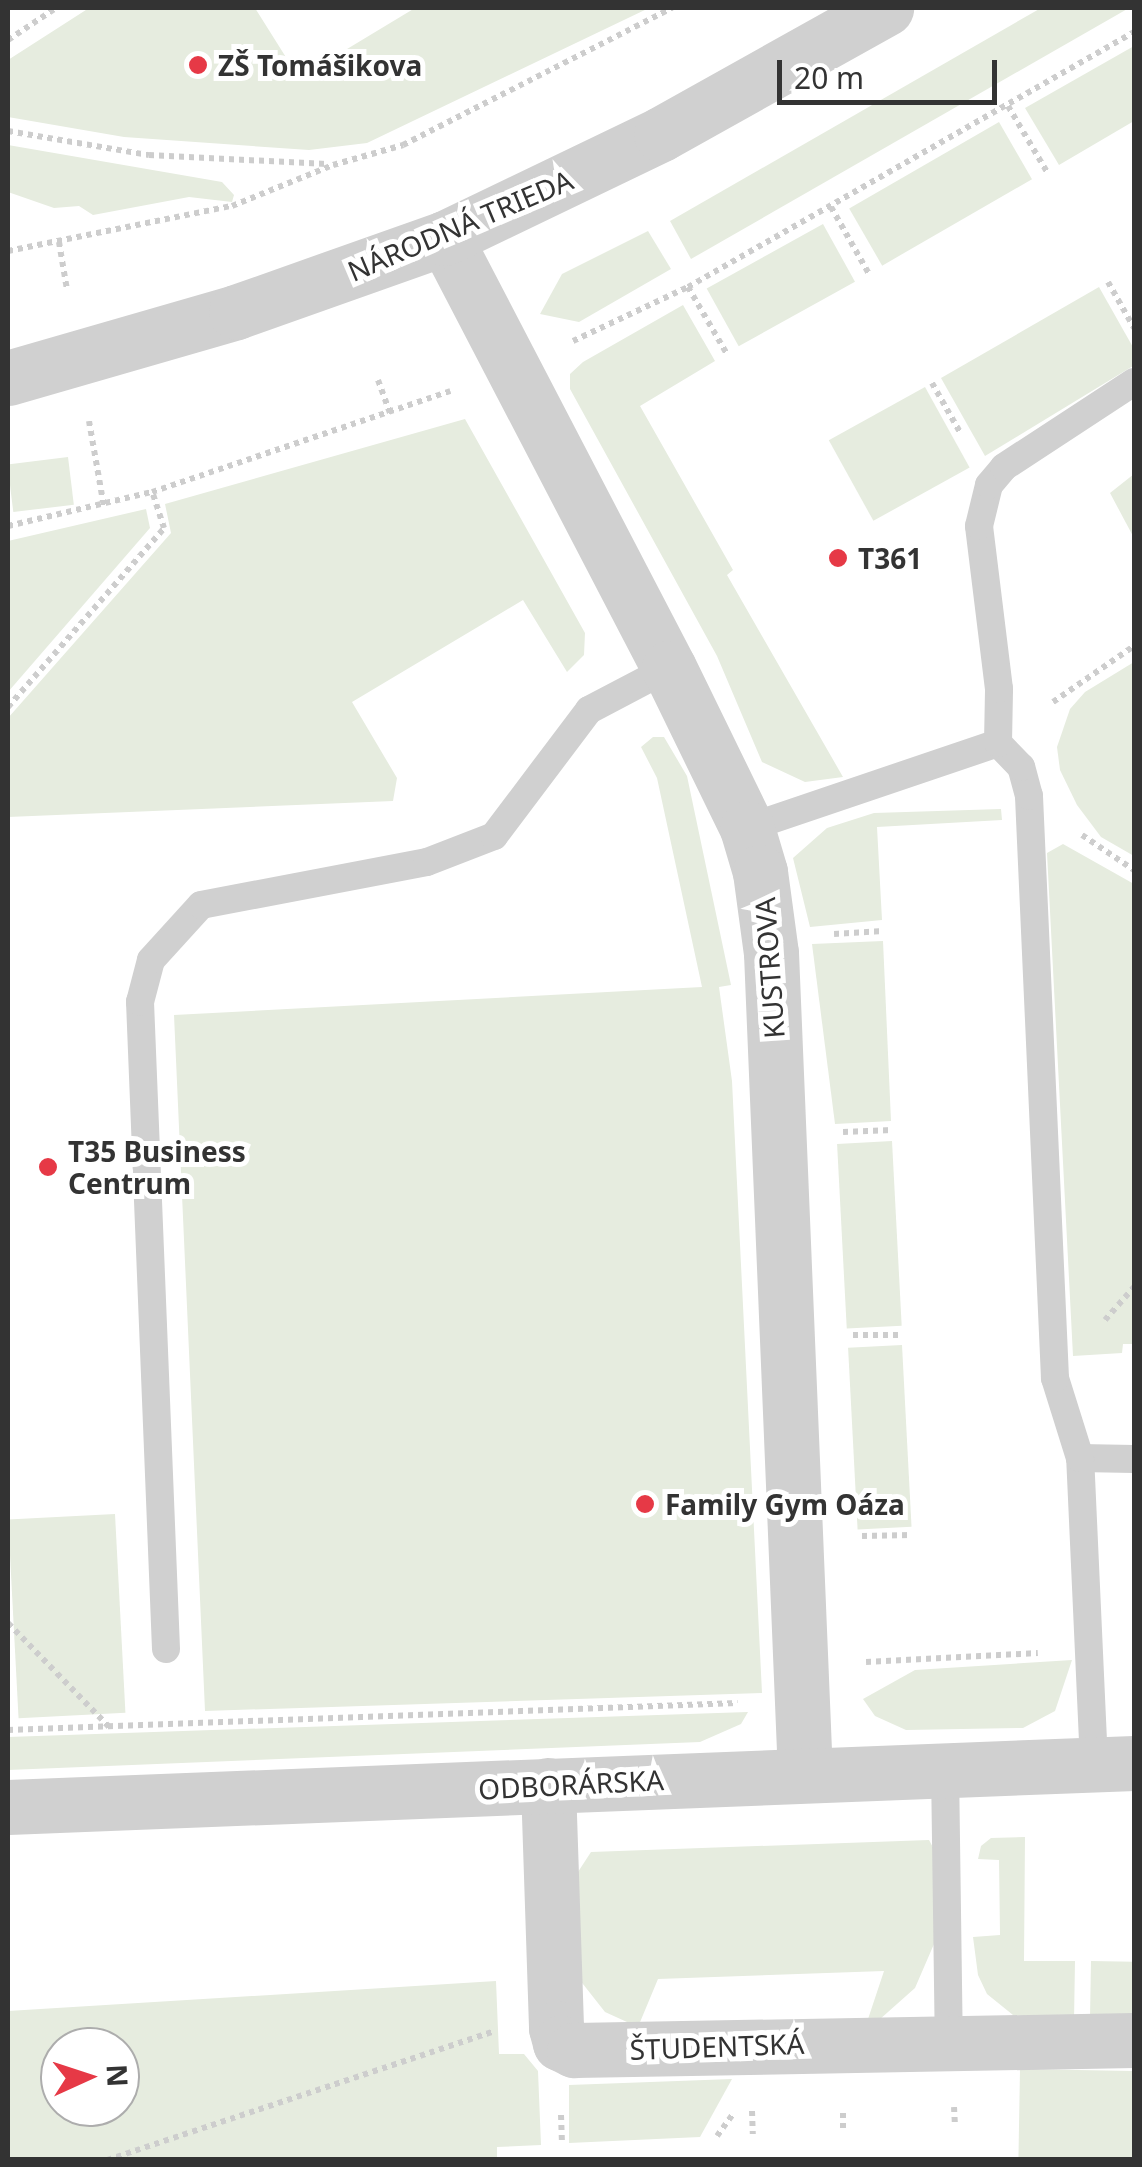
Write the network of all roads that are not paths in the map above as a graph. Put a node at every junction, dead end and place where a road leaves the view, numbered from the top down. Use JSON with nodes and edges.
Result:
{"nodes":[{"id":1,"x":886,"y":8,"type":"edge"},
{"id":2,"x":445,"y":238,"type":"junction"},
{"id":3,"x":8,"y":378,"type":"edge"},
{"id":4,"x":1134,"y":382,"type":"edge"},
{"id":5,"x":668,"y":668,"type":"junction"},
{"id":6,"x":998,"y":743,"type":"junction"},
{"id":7,"x":747,"y":828,"type":"junction"},
{"id":8,"x":1080,"y":1458,"type":"junction"},
{"id":9,"x":1134,"y":1459,"type":"edge"},
{"id":10,"x":166,"y":1649,"type":"dead end"},
{"id":11,"x":1114,"y":1763,"type":"edge"},
{"id":12,"x":945,"y":1768,"type":"junction"},
{"id":13,"x":805,"y":1773,"type":"junction"},
{"id":14,"x":548,"y":1785,"type":"junction"},
{"id":15,"x":8,"y":1808,"type":"edge"},
{"id":16,"x":949,"y":2039,"type":"junction"},
{"id":17,"x":1134,"y":2040,"type":"edge"}],
"edges":[{"from":1,"to":2,"type":"street","name":"NÁRODNÁ TRIEDA"},
{"from":2,"to":3,"type":"street","name":"NÁRODNÁ TRIEDA"},
{"from":2,"to":5,"type":"street","name":"KUSTROVA"},
{"from":4,"to":6,"type":"lane"},
{"from":5,"to":7,"type":"street","name":"KUSTROVA"},
{"from":5,"to":10,"type":"lane"},
{"from":6,"to":7,"type":"lane"},
{"from":6,"to":8,"type":"lane"},
{"from":7,"to":13,"type":"street","name":"KUSTROVA"},
{"from":8,"to":9,"type":"lane"},
{"from":8,"to":11,"type":"lane"},
{"from":11,"to":12,"type":"street","name":"ODBORÁRSKA"},
{"from":12,"to":13,"type":"street","name":"ODBORÁRSKA"},
{"from":12,"to":16,"type":"lane"},
{"from":13,"to":14,"type":"street","name":"ODBORÁRSKA"},
{"from":14,"to":15,"type":"street","name":"ODBORÁRSKA"},
{"from":14,"to":16,"type":"street","name":"ŠTUDENTSKÁ"},
{"from":16,"to":17,"type":"street","name":"ŠTUDENTSKÁ"}]}
